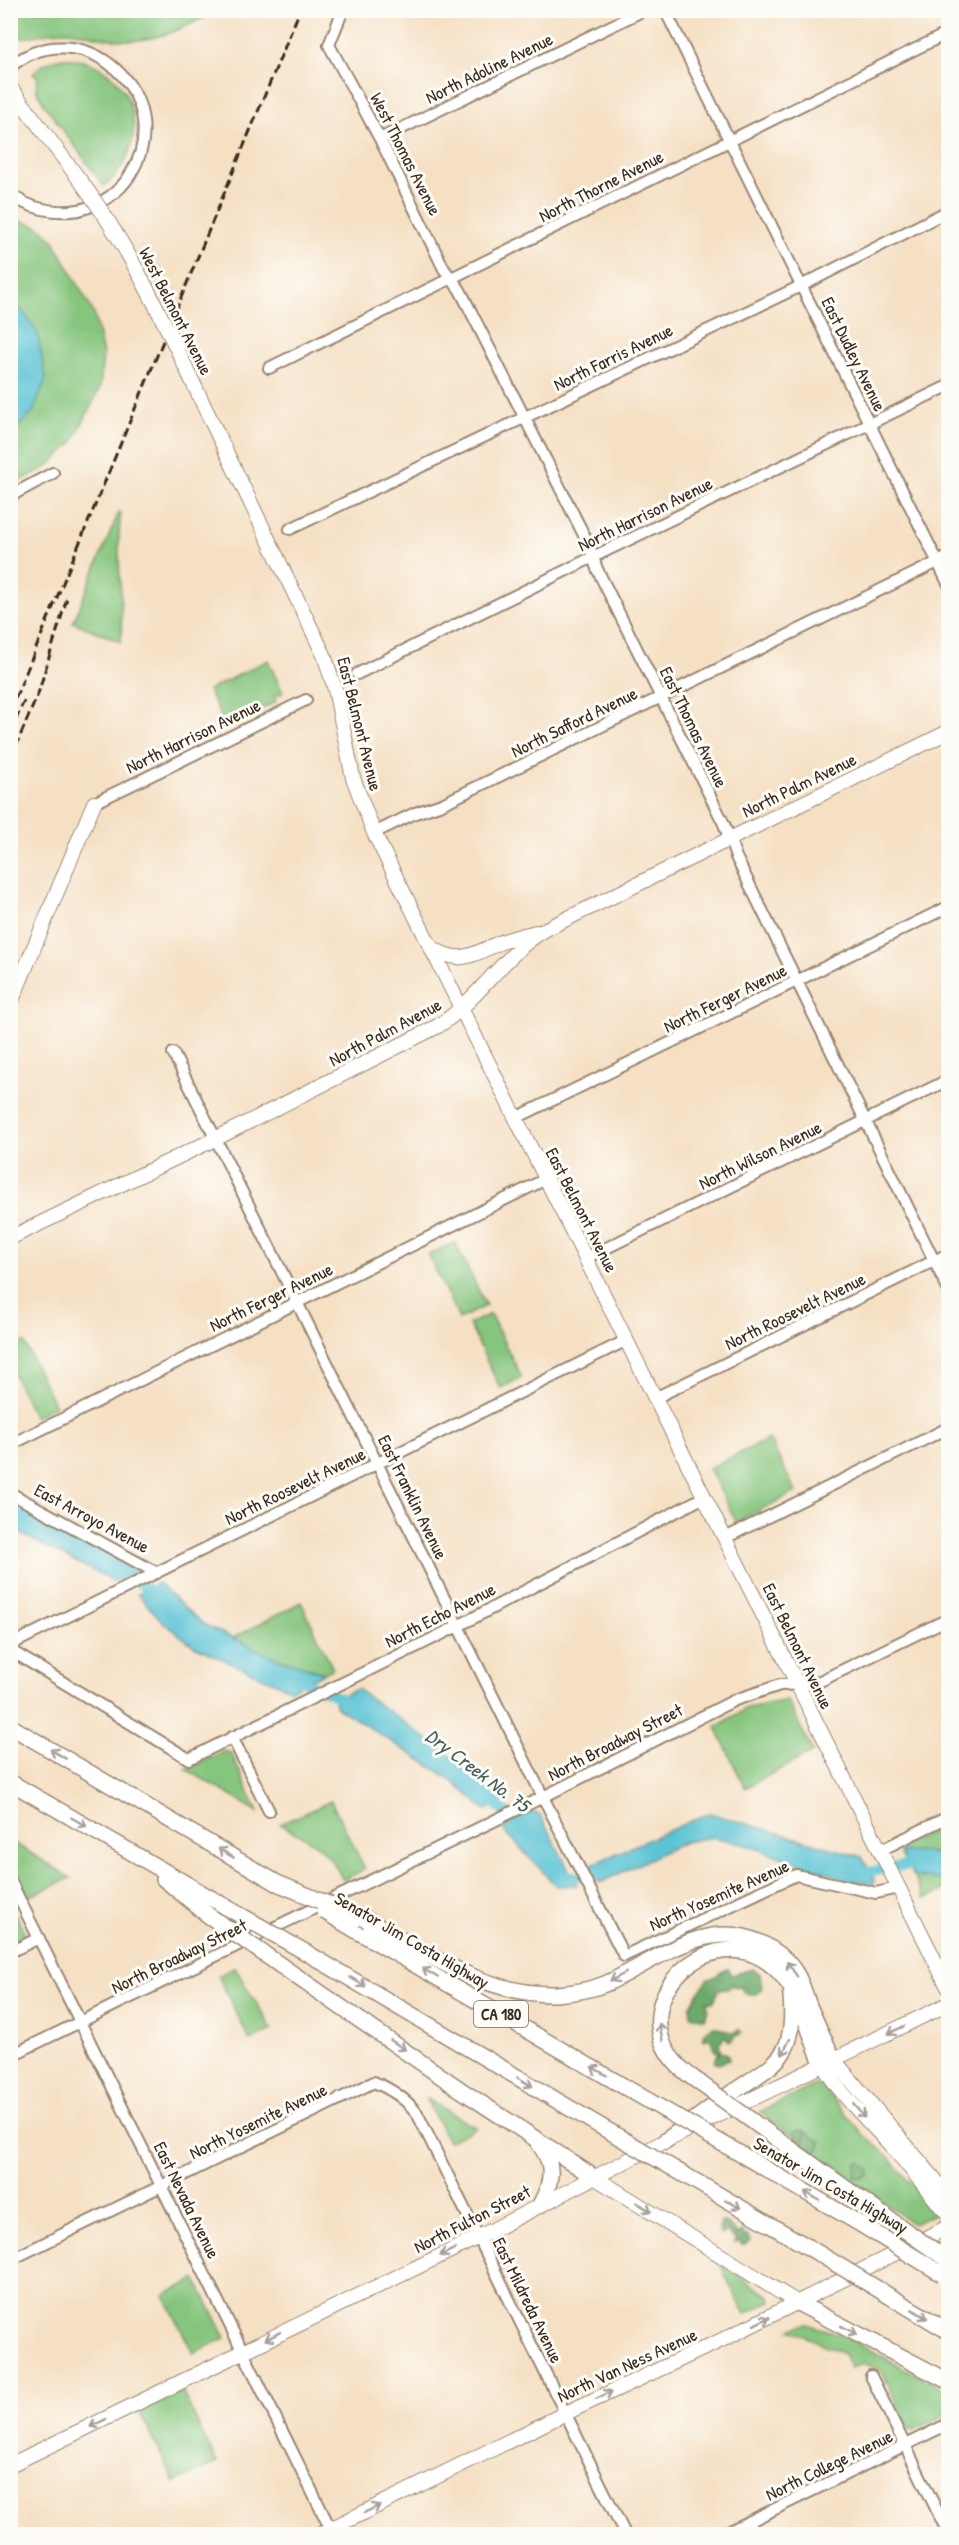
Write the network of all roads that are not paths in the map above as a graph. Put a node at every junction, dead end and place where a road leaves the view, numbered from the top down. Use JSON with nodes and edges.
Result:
{"nodes":[{"id":1,"x":343,"y":10,"type":"edge"},
{"id":2,"x":644,"y":10,"type":"edge"},
{"id":3,"x":665,"y":10,"type":"edge"},
{"id":4,"x":948,"y":33,"type":"edge"},
{"id":5,"x":10,"y":67,"type":"edge"},
{"id":6,"x":10,"y":87,"type":"edge"},
{"id":7,"x":380,"y":139,"type":"junction"},
{"id":8,"x":728,"y":141,"type":"junction"},
{"id":9,"x":13,"y":197,"type":"edge"},
{"id":10,"x":948,"y":211,"type":"edge"},
{"id":11,"x":452,"y":279,"type":"junction"},
{"id":12,"x":802,"y":285,"type":"junction"},
{"id":13,"x":269,"y":368,"type":"dead end"},
{"id":14,"x":948,"y":386,"type":"edge"},
{"id":15,"x":525,"y":417,"type":"junction"},
{"id":16,"x":870,"y":425,"type":"junction"},
{"id":17,"x":219,"y":436,"type":"joint"},
{"id":18,"x":53,"y":473,"type":"dead end"},
{"id":19,"x":10,"y":496,"type":"edge"},
{"id":20,"x":290,"y":529,"type":"dead end"},
{"id":21,"x":593,"y":557,"type":"junction"},
{"id":22,"x":948,"y":557,"type":"edge"},
{"id":23,"x":938,"y":562,"type":"junction"},
{"id":24,"x":948,"y":583,"type":"edge"},
{"id":25,"x":357,"y":674,"type":"dead end"},
{"id":26,"x":662,"y":698,"type":"junction"},
{"id":27,"x":306,"y":699,"type":"dead end"},
{"id":28,"x":948,"y":732,"type":"edge"},
{"id":29,"x":94,"y":803,"type":"joint"},
{"id":30,"x":374,"y":833,"type":"junction"},
{"id":31,"x":730,"y":840,"type":"junction"},
{"id":32,"x":948,"y":907,"type":"edge"},
{"id":33,"x":546,"y":929,"type":"junction"},
{"id":34,"x":431,"y":947,"type":"junction"},
{"id":35,"x":797,"y":981,"type":"junction"},
{"id":36,"x":10,"y":1005,"type":"edge"},
{"id":37,"x":462,"y":1008,"type":"junction"},
{"id":38,"x":173,"y":1053,"type":"dead end"},
{"id":39,"x":948,"y":1080,"type":"edge"},
{"id":40,"x":516,"y":1118,"type":"junction"},
{"id":41,"x":865,"y":1122,"type":"junction"},
{"id":42,"x":215,"y":1139,"type":"junction"},
{"id":43,"x":546,"y":1179,"type":"junction"},
{"id":44,"x":10,"y":1238,"type":"edge"},
{"id":45,"x":948,"y":1254,"type":"edge"},
{"id":46,"x":586,"y":1258,"type":"junction"},
{"id":47,"x":934,"y":1261,"type":"junction"},
{"id":48,"x":948,"y":1289,"type":"edge"},
{"id":49,"x":296,"y":1302,"type":"junction"},
{"id":50,"x":627,"y":1340,"type":"junction"},
{"id":51,"x":655,"y":1398,"type":"junction"},
{"id":52,"x":948,"y":1428,"type":"edge"},
{"id":53,"x":10,"y":1445,"type":"edge"},
{"id":54,"x":379,"y":1464,"type":"junction"},
{"id":55,"x":10,"y":1493,"type":"edge"},
{"id":56,"x":704,"y":1497,"type":"junction"},
{"id":57,"x":724,"y":1538,"type":"junction"},
{"id":58,"x":157,"y":1573,"type":"junction"},
{"id":59,"x":948,"y":1619,"type":"edge"},
{"id":60,"x":458,"y":1626,"type":"junction"},
{"id":61,"x":10,"y":1645,"type":"edge"},
{"id":62,"x":10,"y":1650,"type":"edge"},
{"id":63,"x":796,"y":1683,"type":"junction"},
{"id":64,"x":10,"y":1726,"type":"edge"},
{"id":65,"x":232,"y":1737,"type":"junction"},
{"id":66,"x":10,"y":1782,"type":"edge"},
{"id":67,"x":543,"y":1797,"type":"junction"},
{"id":68,"x":270,"y":1811,"type":"dead end"},
{"id":69,"x":948,"y":1817,"type":"edge"},
{"id":70,"x":127,"y":1849,"type":"junction"},
{"id":71,"x":881,"y":1853,"type":"junction"},
{"id":72,"x":10,"y":1880,"type":"edge"},
{"id":73,"x":277,"y":1883,"type":"junction"},
{"id":74,"x":896,"y":1884,"type":"junction"},
{"id":75,"x":39,"y":1938,"type":"junction"},
{"id":76,"x":10,"y":1952,"type":"edge"},
{"id":77,"x":624,"y":1956,"type":"joint"},
{"id":78,"x":948,"y":1987,"type":"edge"},
{"id":79,"x":791,"y":1989,"type":"junction"},
{"id":80,"x":948,"y":2004,"type":"edge"},
{"id":81,"x":81,"y":2021,"type":"junction"},
{"id":82,"x":10,"y":2056,"type":"edge"},
{"id":83,"x":828,"y":2063,"type":"junction"},
{"id":84,"x":417,"y":2113,"type":"joint"},
{"id":85,"x":532,"y":2136,"type":"junction"},
{"id":86,"x":665,"y":2141,"type":"junction"},
{"id":87,"x":594,"y":2177,"type":"junction"},
{"id":88,"x":162,"y":2186,"type":"junction"},
{"id":89,"x":948,"y":2194,"type":"edge"},
{"id":90,"x":540,"y":2205,"type":"junction"},
{"id":91,"x":948,"y":2212,"type":"edge"},
{"id":92,"x":948,"y":2227,"type":"edge"},
{"id":93,"x":478,"y":2237,"type":"junction"},
{"id":94,"x":10,"y":2260,"type":"edge"},
{"id":95,"x":946,"y":2271,"type":"edge"},
{"id":96,"x":798,"y":2303,"type":"junction"},
{"id":97,"x":948,"y":2331,"type":"edge"},
{"id":98,"x":242,"y":2351,"type":"junction"},
{"id":99,"x":871,"y":2376,"type":"dead end"},
{"id":100,"x":948,"y":2381,"type":"edge"},
{"id":101,"x":566,"y":2413,"type":"junction"},
{"id":102,"x":948,"y":2424,"type":"edge"},
{"id":103,"x":905,"y":2446,"type":"junction"},
{"id":104,"x":10,"y":2465,"type":"edge"},
{"id":105,"x":328,"y":2533,"type":"edge"},
{"id":106,"x":948,"y":2533,"type":"edge"},
{"id":107,"x":625,"y":2535,"type":"edge"},
{"id":108,"x":724,"y":2535,"type":"edge"}],
"edges":[{"from":1,"to":7,"type":"street","name":"West Thomas Avenue"},
{"from":2,"to":7,"type":"street","name":"North Adoline Avenue"},
{"from":3,"to":8,"type":"street","name":"East Dudley Avenue"},
{"from":4,"to":8,"type":"street","name":"North Thorne Avenue"},
{"from":5,"to":9,"type":"street"},
{"from":6,"to":17,"type":"main road","name":"West Belmont Avenue","bridge":true},
{"from":7,"to":11,"type":"street","name":"West Thomas Avenue"},
{"from":8,"to":11,"type":"street","name":"North Thorne Avenue"},
{"from":8,"to":12,"type":"street","name":"East Dudley Avenue"},
{"from":10,"to":12,"type":"street","name":"North Farris Avenue"},
{"from":11,"to":13,"type":"street","name":"North Thorne Avenue"},
{"from":11,"to":15,"type":"street","name":"East Thomas Avenue"},
{"from":12,"to":15,"type":"street","name":"North Farris Avenue"},
{"from":12,"to":16,"type":"street","name":"East Dudley Avenue"},
{"from":14,"to":16,"type":"street","name":"North Harrison Avenue"},
{"from":15,"to":20,"type":"street","name":"North Farris Avenue"},
{"from":15,"to":21,"type":"street","name":"East Thomas Avenue"},
{"from":16,"to":21,"type":"street","name":"North Harrison Avenue"},
{"from":16,"to":23,"type":"street","name":"East Dudley Avenue"},
{"from":17,"to":30,"type":"main road","name":"East Belmont Avenue"},
{"from":18,"to":19,"type":"street"},
{"from":21,"to":25,"type":"street","name":"North Harrison Avenue"},
{"from":21,"to":26,"type":"street","name":"East Thomas Avenue"},
{"from":22,"to":23,"type":"street","name":"North Safford Avenue"},
{"from":23,"to":24,"type":"street","name":"East Dudley Avenue"},
{"from":23,"to":26,"type":"street","name":"North Safford Avenue"},
{"from":26,"to":30,"type":"street","name":"North Safford Avenue"},
{"from":26,"to":31,"type":"street","name":"East Thomas Avenue"},
{"from":27,"to":29,"type":"street","name":"North Harrison Avenue"},
{"from":28,"to":31,"type":"main road","name":"North Palm Avenue"},
{"from":29,"to":36,"type":"main road"},
{"from":30,"to":34,"type":"main road","name":"East Belmont Avenue"},
{"from":31,"to":33,"type":"main road","name":"North Palm Avenue"},
{"from":31,"to":35,"type":"street","name":"East Thomas Avenue"},
{"from":32,"to":35,"type":"street","name":"North Ferger Avenue"},
{"from":33,"to":34,"type":"main road"},
{"from":33,"to":37,"type":"main road","name":"North Palm Avenue"},
{"from":34,"to":37,"type":"main road","name":"East Belmont Avenue"},
{"from":35,"to":40,"type":"street","name":"North Ferger Avenue"},
{"from":35,"to":41,"type":"street","name":"East Thomas Avenue"},
{"from":37,"to":40,"type":"main road","name":"East Belmont Avenue"},
{"from":37,"to":42,"type":"main road","name":"North Palm Avenue"},
{"from":38,"to":42,"type":"street","name":"East Franklin Avenue"},
{"from":39,"to":41,"type":"street","name":"North Wilson Avenue"},
{"from":40,"to":43,"type":"main road","name":"East Belmont Avenue"},
{"from":41,"to":46,"type":"street","name":"North Wilson Avenue"},
{"from":41,"to":47,"type":"street","name":"East Thomas Avenue"},
{"from":42,"to":44,"type":"main road","name":"North Palm Avenue"},
{"from":42,"to":49,"type":"street","name":"East Franklin Avenue"},
{"from":43,"to":46,"type":"main road","name":"East Belmont Avenue"},
{"from":43,"to":49,"type":"street","name":"North Ferger Avenue"},
{"from":45,"to":47,"type":"street","name":"North Roosevelt Avenue"},
{"from":46,"to":50,"type":"main road","name":"East Belmont Avenue"},
{"from":47,"to":48,"type":"street","name":"East Thomas Avenue"},
{"from":47,"to":51,"type":"street","name":"North Roosevelt Avenue"},
{"from":49,"to":53,"type":"street","name":"North Ferger Avenue"},
{"from":49,"to":54,"type":"street","name":"East Franklin Avenue"},
{"from":50,"to":51,"type":"main road","name":"East Belmont Avenue"},
{"from":50,"to":54,"type":"street","name":"North Roosevelt Avenue"},
{"from":51,"to":56,"type":"main road","name":"East Belmont Avenue"},
{"from":52,"to":57,"type":"street"},
{"from":54,"to":58,"type":"street","name":"North Roosevelt Avenue"},
{"from":54,"to":60,"type":"street","name":"East Franklin Avenue"},
{"from":55,"to":58,"type":"street","name":"East Arroyo Avenue"},
{"from":56,"to":57,"type":"main road","name":"East Belmont Avenue"},
{"from":56,"to":60,"type":"street","name":"North Echo Avenue"},
{"from":57,"to":63,"type":"main road","name":"East Belmont Avenue"},
{"from":58,"to":61,"type":"street","name":"North Roosevelt Avenue"},
{"from":59,"to":63,"type":"street","name":"North Broadway Street"},
{"from":60,"to":65,"type":"street","name":"North Echo Avenue"},
{"from":60,"to":67,"type":"street","name":"East Franklin Avenue"},
{"from":62,"to":65,"type":"street","name":"North Echo Avenue"},
{"from":63,"to":67,"type":"street","name":"North Broadway Street"},
{"from":63,"to":71,"type":"main road","name":"East Belmont Avenue"},
{"from":73,"to":64,"type":"highway","name":"Senator Jim Costa Highway","number":"CA 180","one_way":true},
{"from":65,"to":68,"type":"street"},
{"from":66,"to":70,"type":"highway","number":"CA 180","one_way":true},
{"from":67,"to":77,"type":"street","name":"East Franklin Avenue"},
{"from":67,"to":81,"type":"street","name":"North Broadway Street"},
{"from":69,"to":71,"type":"street"},
{"from":70,"to":85,"type":"highway","one_way":true,"bridge":true},
{"from":70,"to":97,"type":"highway","number":"CA 180","one_way":true,"bridge":true},
{"from":71,"to":74,"type":"main road","name":"East Belmont Avenue"},
{"from":72,"to":75,"type":"street","name":"East Nevada Avenue"},
{"from":83,"to":73,"type":"highway","one_way":true,"bridge":true},
{"from":95,"to":73,"type":"highway","name":"Senator Jim Costa Highway","number":"CA 180","one_way":true,"bridge":true},
{"from":74,"to":77,"type":"street","name":"North Yosemite Avenue"},
{"from":74,"to":78,"type":"main road","name":"East Belmont Avenue"},
{"from":75,"to":76,"type":"street"},
{"from":75,"to":81,"type":"street","name":"East Nevada Avenue"},
{"from":79,"to":83,"type":"highway"},
{"from":79,"to":86,"type":"highway","one_way":true},
{"from":95,"to":79,"type":"highway","one_way":true,"bridge":true},
{"from":80,"to":83,"type":"main road","name":"North Fulton Street","one_way":true},
{"from":81,"to":82,"type":"street","name":"North Broadway Street"},
{"from":81,"to":88,"type":"street","name":"East Nevada Avenue"},
{"from":83,"to":86,"type":"main road","name":"North Fulton Street"},
{"from":83,"to":89,"type":"main road"},
{"from":83,"to":91,"type":"main road","one_way":true},
{"from":84,"to":88,"type":"street","name":"North Yosemite Avenue"},
{"from":84,"to":93,"type":"street","name":"East Mildreda Avenue"},
{"from":85,"to":87,"type":"highway"},
{"from":85,"to":90,"type":"highway"},
{"from":86,"to":87,"type":"main road","name":"North Fulton Street"},
{"from":87,"to":90,"type":"main road","name":"North Fulton Street"},
{"from":87,"to":96,"type":"main road","one_way":true},
{"from":88,"to":94,"type":"street","name":"North Yosemite Avenue"},
{"from":88,"to":98,"type":"street","name":"East Nevada Avenue"},
{"from":90,"to":93,"type":"main road","name":"North Fulton Street"},
{"from":92,"to":96,"type":"main road","name":"North Van Ness Avenue"},
{"from":93,"to":98,"type":"main road","name":"North Fulton Street","one_way":true},
{"from":93,"to":101,"type":"street","name":"East Mildreda Avenue"},
{"from":96,"to":100,"type":"highway","one_way":true},
{"from":101,"to":96,"type":"main road","name":"North Van Ness Avenue","one_way":true},
{"from":98,"to":104,"type":"main road","name":"North Fulton Street","one_way":true},
{"from":98,"to":105,"type":"street","name":"East Nevada Avenue"},
{"from":99,"to":103,"type":"street"},
{"from":105,"to":101,"type":"main road","name":"North Van Ness Avenue","one_way":true},
{"from":101,"to":107,"type":"street","name":"East Mildreda Avenue"},
{"from":102,"to":103,"type":"street","name":"North College Avenue"},
{"from":103,"to":106,"type":"street"},
{"from":103,"to":108,"type":"street","name":"North College Avenue"}]}
